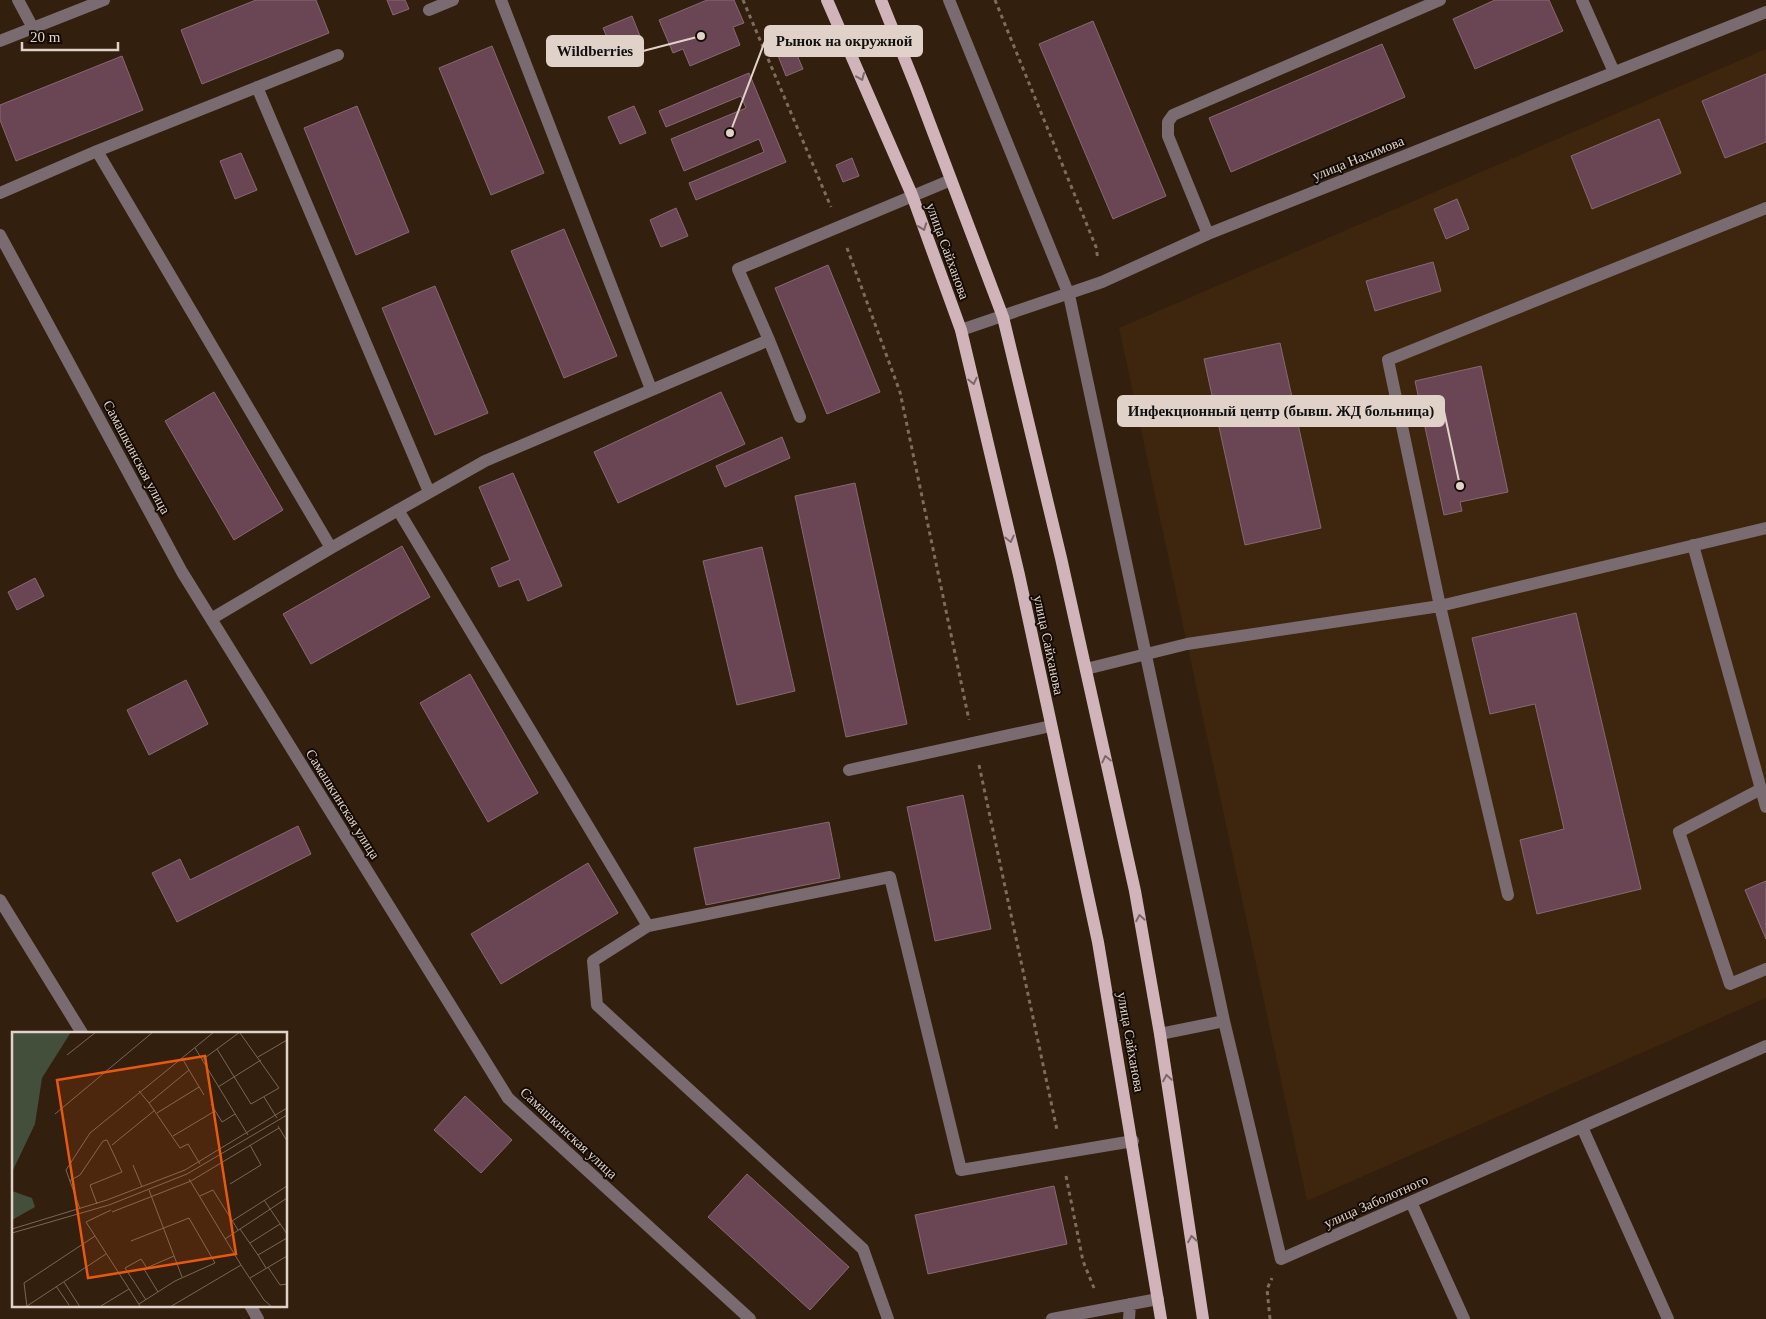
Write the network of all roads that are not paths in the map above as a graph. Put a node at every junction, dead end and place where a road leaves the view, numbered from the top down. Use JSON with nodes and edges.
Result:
{"nodes":[{"id":1,"x":18,"y":0,"type":"edge"},
{"id":2,"x":104,"y":0,"type":"edge"},
{"id":3,"x":453,"y":0,"type":"edge"},
{"id":4,"x":501,"y":0,"type":"edge"},
{"id":5,"x":827,"y":0,"type":"edge"},
{"id":6,"x":881,"y":0,"type":"edge"},
{"id":7,"x":949,"y":0,"type":"edge"},
{"id":8,"x":1440,"y":0,"type":"edge"},
{"id":9,"x":1582,"y":0,"type":"edge"},
{"id":10,"x":429,"y":10,"type":"dead end"},
{"id":11,"x":1766,"y":12,"type":"edge"},
{"id":12,"x":33,"y":28,"type":"junction"},
{"id":13,"x":0,"y":41,"type":"edge"},
{"id":14,"x":338,"y":55,"type":"dead end"},
{"id":15,"x":1614,"y":72,"type":"junction"},
{"id":16,"x":257,"y":87,"type":"junction"},
{"id":17,"x":97,"y":151,"type":"junction"},
{"id":18,"x":951,"y":180,"type":"junction"},
{"id":19,"x":0,"y":193,"type":"edge"},
{"id":20,"x":912,"y":195,"type":"junction"},
{"id":21,"x":1766,"y":208,"type":"edge"},
{"id":22,"x":1208,"y":234,"type":"junction"},
{"id":23,"x":0,"y":235,"type":"edge"},
{"id":24,"x":1069,"y":295,"type":"junction"},
{"id":25,"x":1003,"y":317,"type":"junction"},
{"id":26,"x":960,"y":330,"type":"junction"},
{"id":27,"x":769,"y":340,"type":"junction"},
{"id":28,"x":651,"y":389,"type":"junction"},
{"id":29,"x":800,"y":417,"type":"dead end"},
{"id":30,"x":430,"y":492,"type":"junction"},
{"id":31,"x":398,"y":510,"type":"junction"},
{"id":32,"x":1766,"y":528,"type":"edge"},
{"id":33,"x":1693,"y":545,"type":"junction"},
{"id":34,"x":331,"y":548,"type":"junction"},
{"id":35,"x":1440,"y":606,"type":"junction"},
{"id":36,"x":211,"y":619,"type":"junction"},
{"id":37,"x":1146,"y":654,"type":"junction"},
{"id":38,"x":1086,"y":669,"type":"junction"},
{"id":39,"x":1051,"y":726,"type":"junction"},
{"id":40,"x":849,"y":770,"type":"dead end"},
{"id":41,"x":1761,"y":790,"type":"junction"},
{"id":42,"x":1766,"y":807,"type":"edge"},
{"id":43,"x":1508,"y":894,"type":"dead end"},
{"id":44,"x":0,"y":900,"type":"edge"},
{"id":45,"x":648,"y":926,"type":"junction"},
{"id":46,"x":1766,"y":969,"type":"edge"},
{"id":47,"x":1224,"y":1021,"type":"junction"},
{"id":48,"x":81,"y":1032,"type":"edge"},
{"id":49,"x":1160,"y":1034,"type":"junction"},
{"id":50,"x":1766,"y":1046,"type":"edge"},
{"id":51,"x":1582,"y":1127,"type":"junction"},
{"id":52,"x":1133,"y":1141,"type":"junction"},
{"id":53,"x":1410,"y":1202,"type":"junction"},
{"id":54,"x":1158,"y":1299,"type":"junction"},
{"id":55,"x":1130,"y":1304,"type":"junction"},
{"id":56,"x":251,"y":1306,"type":"edge"},
{"id":57,"x":258,"y":1319,"type":"edge"},
{"id":58,"x":750,"y":1319,"type":"edge"},
{"id":59,"x":888,"y":1319,"type":"edge"},
{"id":60,"x":1052,"y":1319,"type":"edge"},
{"id":61,"x":1129,"y":1319,"type":"edge"},
{"id":62,"x":1161,"y":1319,"type":"edge"},
{"id":63,"x":1203,"y":1319,"type":"edge"},
{"id":64,"x":1464,"y":1319,"type":"edge"},
{"id":65,"x":1668,"y":1319,"type":"edge"}],
"edges":[{"from":1,"to":12,"type":"street"},
{"from":2,"to":12,"type":"street"},
{"from":3,"to":10,"type":"street"},
{"from":4,"to":28,"type":"street"},
{"from":5,"to":20,"type":"main road","name":"улица Сайханова","one_way":true},
{"from":6,"to":18,"type":"main road"},
{"from":7,"to":24,"type":"street"},
{"from":8,"to":22,"type":"street"},
{"from":9,"to":15,"type":"street"},
{"from":11,"to":15,"type":"street","name":"улица Нахимова"},
{"from":12,"to":13,"type":"street"},
{"from":14,"to":16,"type":"street"},
{"from":15,"to":22,"type":"street","name":"улица Нахимова"},
{"from":16,"to":17,"type":"street"},
{"from":16,"to":30,"type":"street"},
{"from":17,"to":19,"type":"street"},
{"from":17,"to":34,"type":"street"},
{"from":18,"to":20,"type":"street"},
{"from":18,"to":25,"type":"main road"},
{"from":20,"to":26,"type":"main road","name":"улица Сайханова","one_way":true},
{"from":20,"to":27,"type":"street"},
{"from":21,"to":35,"type":"street"},
{"from":22,"to":24,"type":"street","name":"улица Нахимова"},
{"from":23,"to":36,"type":"street","name":"Самашкинская улица"},
{"from":24,"to":25,"type":"street","name":"улица Нахимова"},
{"from":24,"to":37,"type":"street"},
{"from":25,"to":26,"type":"street","name":"улица Нахимова"},
{"from":25,"to":38,"type":"main road"},
{"from":26,"to":39,"type":"main road","name":"улица Сайханова","one_way":true},
{"from":27,"to":28,"type":"street"},
{"from":27,"to":29,"type":"street"},
{"from":28,"to":30,"type":"street"},
{"from":30,"to":31,"type":"street"},
{"from":31,"to":34,"type":"street"},
{"from":31,"to":45,"type":"street"},
{"from":32,"to":33,"type":"street"},
{"from":33,"to":35,"type":"street"},
{"from":33,"to":41,"type":"street"},
{"from":34,"to":36,"type":"street"},
{"from":35,"to":37,"type":"street"},
{"from":35,"to":43,"type":"street"},
{"from":36,"to":58,"type":"street","name":"Самашкинская улица"},
{"from":37,"to":38,"type":"street"},
{"from":37,"to":47,"type":"street"},
{"from":49,"to":38,"type":"main road","one_way":true},
{"from":39,"to":40,"type":"street"},
{"from":39,"to":52,"type":"main road","name":"улица Сайханова"},
{"from":41,"to":42,"type":"street"},
{"from":41,"to":46,"type":"street"},
{"from":44,"to":48,"type":"street"},
{"from":45,"to":52,"type":"street"},
{"from":45,"to":59,"type":"street"},
{"from":47,"to":49,"type":"street"},
{"from":47,"to":53,"type":"street","name":"улица Заболотного"},
{"from":63,"to":49,"type":"main road","one_way":true},
{"from":50,"to":51,"type":"street","name":"улица Заболотного"},
{"from":51,"to":53,"type":"street","name":"улица Заболотного"},
{"from":51,"to":65,"type":"street"},
{"from":52,"to":54,"type":"main road","name":"улица Сайханова"},
{"from":53,"to":64,"type":"street"},
{"from":54,"to":55,"type":"street"},
{"from":54,"to":62,"type":"main road","name":"улица Сайханова"},
{"from":55,"to":60,"type":"street"},
{"from":55,"to":61,"type":"street"},
{"from":56,"to":57,"type":"street"}]}
